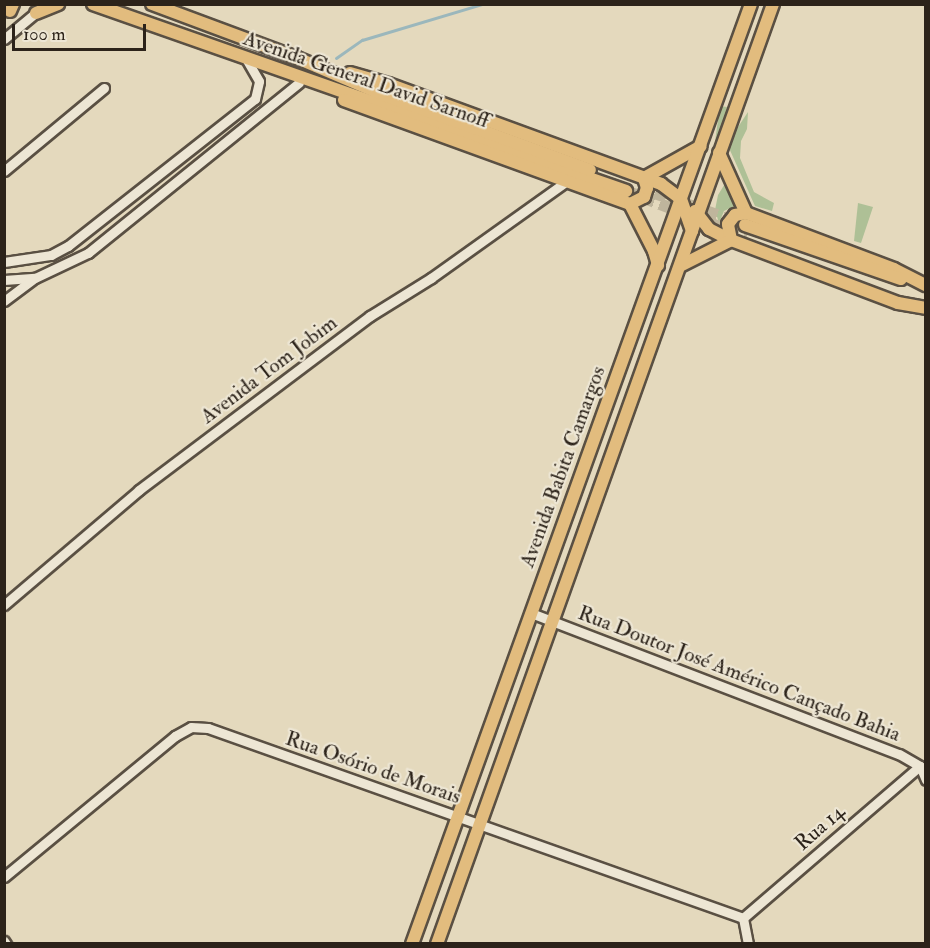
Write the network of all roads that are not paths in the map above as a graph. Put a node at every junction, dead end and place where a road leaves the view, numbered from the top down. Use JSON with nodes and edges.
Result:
{"nodes":[{"id":1,"x":58,"y":4,"type":"edge"},
{"id":2,"x":93,"y":4,"type":"edge"},
{"id":3,"x":152,"y":4,"type":"edge"},
{"id":4,"x":752,"y":4,"type":"edge"},
{"id":5,"x":773,"y":4,"type":"edge"},
{"id":6,"x":41,"y":9,"type":"edge"},
{"id":7,"x":740,"y":35,"type":"junction"},
{"id":8,"x":4,"y":39,"type":"edge"},
{"id":9,"x":758,"y":45,"type":"junction"},
{"id":10,"x":297,"y":57,"type":"junction"},
{"id":11,"x":247,"y":60,"type":"junction"},
{"id":12,"x":270,"y":68,"type":"junction"},
{"id":13,"x":299,"y":83,"type":"junction"},
{"id":14,"x":104,"y":88,"type":"dead end"},
{"id":15,"x":701,"y":146,"type":"junction"},
{"id":16,"x":719,"y":153,"type":"junction"},
{"id":17,"x":4,"y":171,"type":"edge"},
{"id":18,"x":644,"y":178,"type":"junction"},
{"id":19,"x":567,"y":181,"type":"junction"},
{"id":20,"x":628,"y":193,"type":"junction"},
{"id":21,"x":684,"y":193,"type":"junction"},
{"id":22,"x":698,"y":217,"type":"junction"},
{"id":23,"x":745,"y":225,"type":"junction"},
{"id":24,"x":692,"y":231,"type":"junction"},
{"id":25,"x":731,"y":240,"type":"junction"},
{"id":26,"x":4,"y":262,"type":"edge"},
{"id":27,"x":682,"y":265,"type":"junction"},
{"id":28,"x":658,"y":266,"type":"junction"},
{"id":29,"x":35,"y":278,"type":"junction"},
{"id":30,"x":4,"y":280,"type":"edge"},
{"id":31,"x":926,"y":286,"type":"edge"},
{"id":32,"x":4,"y":301,"type":"edge"},
{"id":33,"x":926,"y":308,"type":"edge"},
{"id":34,"x":4,"y":605,"type":"edge"},
{"id":35,"x":531,"y":613,"type":"junction"},
{"id":36,"x":554,"y":622,"type":"junction"},
{"id":37,"x":920,"y":766,"type":"junction"},
{"id":38,"x":926,"y":780,"type":"edge"},
{"id":39,"x":458,"y":817,"type":"junction"},
{"id":40,"x":481,"y":824,"type":"junction"},
{"id":41,"x":4,"y":877,"type":"edge"},
{"id":42,"x":743,"y":918,"type":"junction"},
{"id":43,"x":412,"y":944,"type":"edge"},
{"id":44,"x":437,"y":944,"type":"edge"},
{"id":45,"x":748,"y":944,"type":"edge"}],
"edges":[{"from":1,"to":6,"type":"main road"},
{"from":2,"to":11,"type":"main road","name":"Avenida General David Sarnoff"},
{"from":3,"to":10,"type":"main road","name":"Avenida General David Sarnoff"},
{"from":4,"to":7,"type":"main road","name":"Avenida Babita Camargos"},
{"from":5,"to":9,"type":"main road","name":"Avenida Babita Camargos"},
{"from":6,"to":8,"type":"street"},
{"from":7,"to":9,"type":"main road"},
{"from":7,"to":15,"type":"main road","name":"Avenida Babita Camargos"},
{"from":9,"to":16,"type":"main road","name":"Avenida Babita Camargos"},
{"from":10,"to":18,"type":"main road"},
{"from":10,"to":20,"type":"main road","name":"Avenida General David Sarnoff"},
{"from":11,"to":12,"type":"main road","name":"Avenida General David Sarnoff"},
{"from":11,"to":26,"type":"street"},
{"from":12,"to":13,"type":"main road"},
{"from":12,"to":20,"type":"main road","name":"Avenida General David Sarnoff"},
{"from":13,"to":19,"type":"main road"},
{"from":13,"to":29,"type":"street"},
{"from":14,"to":17,"type":"street"},
{"from":15,"to":18,"type":"main road"},
{"from":15,"to":21,"type":"main road","name":"Avenida Babita Camargos"},
{"from":16,"to":22,"type":"main road","name":"Avenida Babita Camargos"},
{"from":16,"to":23,"type":"main road"},
{"from":18,"to":20,"type":"main road"},
{"from":18,"to":21,"type":"main road"},
{"from":19,"to":20,"type":"main road"},
{"from":19,"to":34,"type":"street","name":"Avenida Tom Jobim"},
{"from":20,"to":28,"type":"main road"},
{"from":21,"to":22,"type":"main road"},
{"from":21,"to":24,"type":"main road"},
{"from":21,"to":28,"type":"main road","name":"Avenida Babita Camargos"},
{"from":22,"to":24,"type":"main road","name":"Avenida Babita Camargos"},
{"from":22,"to":25,"type":"main road"},
{"from":23,"to":25,"type":"main road"},
{"from":23,"to":31,"type":"main road"},
{"from":23,"to":33,"type":"main road"},
{"from":24,"to":27,"type":"main road","name":"Avenida Babita Camargos"},
{"from":25,"to":27,"type":"main road"},
{"from":25,"to":33,"type":"main road"},
{"from":27,"to":36,"type":"main road","name":"Avenida Babita Camargos"},
{"from":28,"to":35,"type":"main road","name":"Avenida Babita Camargos"},
{"from":29,"to":30,"type":"street"},
{"from":29,"to":32,"type":"street"},
{"from":35,"to":36,"type":"street","name":"Rua Doutor José Américo Cançado Bahia"},
{"from":35,"to":39,"type":"main road","name":"Avenida Babita Camargos"},
{"from":36,"to":37,"type":"street","name":"Rua Doutor José Américo Cançado Bahia"},
{"from":36,"to":40,"type":"main road","name":"Avenida Babita Camargos"},
{"from":37,"to":38,"type":"street","name":"Rua Doutor José Américo Cançado Bahia"},
{"from":37,"to":42,"type":"street","name":"Rua 14"},
{"from":39,"to":40,"type":"street","name":"Rua Osório de Morais"},
{"from":39,"to":41,"type":"street","name":"Rua Osório de Morais"},
{"from":39,"to":43,"type":"main road","name":"Avenida Babita Camargos"},
{"from":40,"to":42,"type":"street","name":"Rua Osório de Morais"},
{"from":40,"to":44,"type":"main road","name":"Avenida Babita Camargos"},
{"from":42,"to":45,"type":"street"}]}
